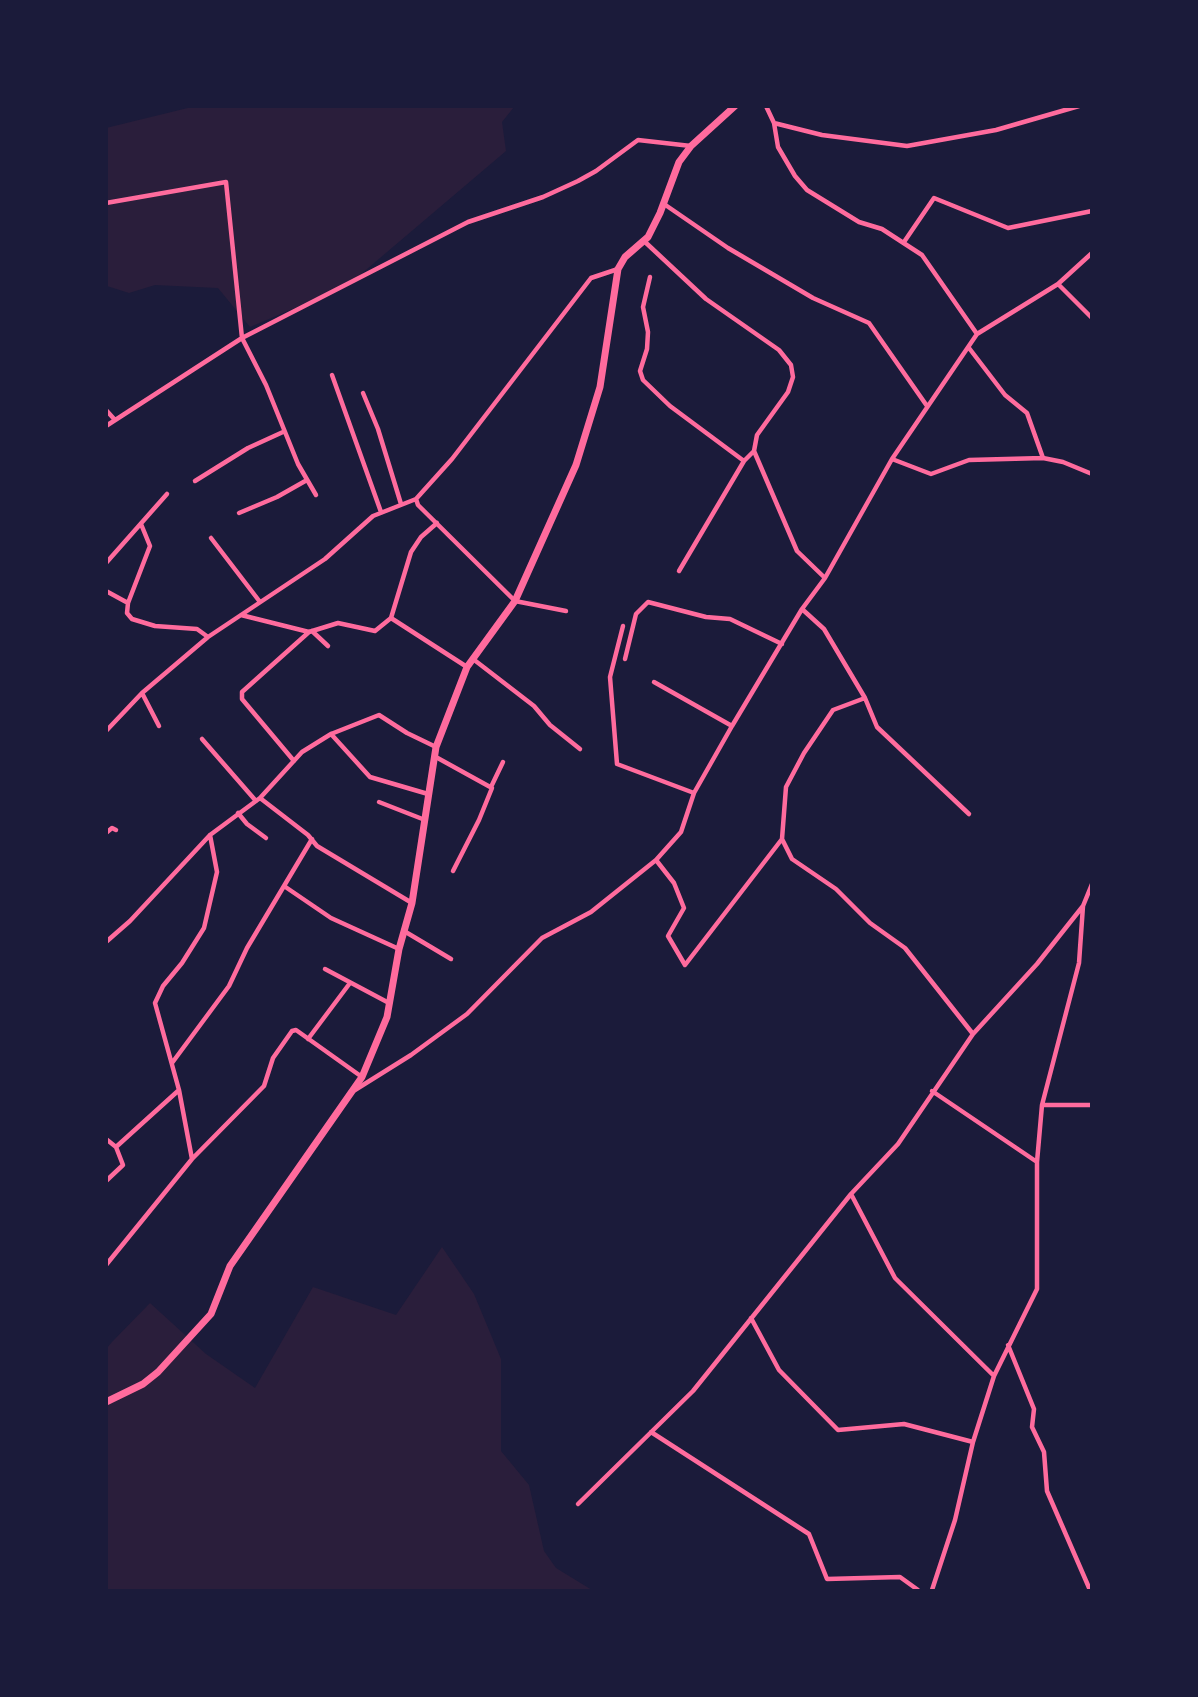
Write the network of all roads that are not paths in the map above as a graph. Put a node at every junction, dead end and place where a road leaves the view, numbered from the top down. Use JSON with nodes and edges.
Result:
{"nodes":[{"id":1,"x":735,"y":106,"type":"edge"},
{"id":2,"x":766,"y":106,"type":"edge"},
{"id":3,"x":1079,"y":106,"type":"edge"},
{"id":4,"x":774,"y":123,"type":"junction"},
{"id":5,"x":691,"y":146,"type":"junction"},
{"id":6,"x":106,"y":203,"type":"edge"},
{"id":7,"x":664,"y":204,"type":"junction"},
{"id":8,"x":1092,"y":211,"type":"edge"},
{"id":9,"x":644,"y":241,"type":"junction"},
{"id":10,"x":904,"y":242,"type":"junction"},
{"id":11,"x":1092,"y":253,"type":"edge"},
{"id":12,"x":618,"y":269,"type":"junction"},
{"id":13,"x":650,"y":277,"type":"dead end"},
{"id":14,"x":1058,"y":284,"type":"junction"},
{"id":15,"x":1092,"y":318,"type":"edge"},
{"id":16,"x":977,"y":334,"type":"junction"},
{"id":17,"x":242,"y":338,"type":"junction"},
{"id":18,"x":969,"y":348,"type":"junction"},
{"id":19,"x":332,"y":375,"type":"dead end"},
{"id":20,"x":363,"y":393,"type":"dead end"},
{"id":21,"x":927,"y":406,"type":"junction"},
{"id":22,"x":106,"y":410,"type":"edge"},
{"id":23,"x":115,"y":420,"type":"junction"},
{"id":24,"x":106,"y":426,"type":"edge"},
{"id":25,"x":283,"y":432,"type":"junction"},
{"id":26,"x":754,"y":452,"type":"junction"},
{"id":27,"x":1043,"y":458,"type":"junction"},
{"id":28,"x":892,"y":459,"type":"junction"},
{"id":29,"x":744,"y":460,"type":"junction"},
{"id":30,"x":1092,"y":474,"type":"edge"},
{"id":31,"x":307,"y":480,"type":"junction"},
{"id":32,"x":195,"y":481,"type":"dead end"},
{"id":33,"x":167,"y":494,"type":"dead end"},
{"id":34,"x":316,"y":495,"type":"dead end"},
{"id":35,"x":416,"y":499,"type":"junction"},
{"id":36,"x":401,"y":504,"type":"junction"},
{"id":37,"x":381,"y":512,"type":"junction"},
{"id":38,"x":239,"y":513,"type":"dead end"},
{"id":39,"x":437,"y":523,"type":"junction"},
{"id":40,"x":141,"y":524,"type":"junction"},
{"id":41,"x":211,"y":538,"type":"dead end"},
{"id":42,"x":106,"y":563,"type":"edge"},
{"id":43,"x":679,"y":571,"type":"dead end"},
{"id":44,"x":825,"y":579,"type":"junction"},
{"id":45,"x":106,"y":591,"type":"edge"},
{"id":46,"x":515,"y":600,"type":"junction"},
{"id":47,"x":260,"y":602,"type":"junction"},
{"id":48,"x":128,"y":603,"type":"junction"},
{"id":49,"x":802,"y":609,"type":"junction"},
{"id":50,"x":566,"y":611,"type":"dead end"},
{"id":51,"x":242,"y":615,"type":"junction"},
{"id":52,"x":391,"y":618,"type":"junction"},
{"id":53,"x":623,"y":626,"type":"dead end"},
{"id":54,"x":311,"y":631,"type":"junction"},
{"id":55,"x":208,"y":637,"type":"junction"},
{"id":56,"x":782,"y":644,"type":"junction"},
{"id":57,"x":328,"y":646,"type":"dead end"},
{"id":58,"x":473,"y":659,"type":"junction"},
{"id":59,"x":625,"y":659,"type":"dead end"},
{"id":60,"x":467,"y":667,"type":"junction"},
{"id":61,"x":654,"y":682,"type":"dead end"},
{"id":62,"x":142,"y":693,"type":"junction"},
{"id":63,"x":864,"y":698,"type":"junction"},
{"id":64,"x":159,"y":726,"type":"dead end"},
{"id":65,"x":732,"y":726,"type":"junction"},
{"id":66,"x":106,"y":731,"type":"edge"},
{"id":67,"x":331,"y":734,"type":"junction"},
{"id":68,"x":202,"y":739,"type":"dead end"},
{"id":69,"x":436,"y":747,"type":"junction"},
{"id":70,"x":580,"y":749,"type":"dead end"},
{"id":71,"x":434,"y":756,"type":"junction"},
{"id":72,"x":294,"y":761,"type":"junction"},
{"id":73,"x":502,"y":762,"type":"dead end"},
{"id":74,"x":491,"y":787,"type":"junction"},
{"id":75,"x":694,"y":793,"type":"junction"},
{"id":76,"x":428,"y":795,"type":"junction"},
{"id":77,"x":258,"y":799,"type":"junction"},
{"id":78,"x":379,"y":802,"type":"dead end"},
{"id":79,"x":238,"y":813,"type":"junction"},
{"id":80,"x":969,"y":814,"type":"dead end"},
{"id":81,"x":425,"y":820,"type":"junction"},
{"id":82,"x":116,"y":830,"type":"dead end"},
{"id":83,"x":106,"y":833,"type":"edge"},
{"id":84,"x":210,"y":835,"type":"junction"},
{"id":85,"x":266,"y":838,"type":"dead end"},
{"id":86,"x":312,"y":839,"type":"junction"},
{"id":87,"x":782,"y":839,"type":"junction"},
{"id":88,"x":657,"y":860,"type":"junction"},
{"id":89,"x":453,"y":871,"type":"dead end"},
{"id":90,"x":1092,"y":884,"type":"edge"},
{"id":91,"x":284,"y":886,"type":"junction"},
{"id":92,"x":412,"y":903,"type":"junction"},
{"id":93,"x":1083,"y":906,"type":"junction"},
{"id":94,"x":404,"y":931,"type":"junction"},
{"id":95,"x":106,"y":942,"type":"edge"},
{"id":96,"x":399,"y":949,"type":"junction"},
{"id":97,"x":451,"y":959,"type":"dead end"},
{"id":98,"x":325,"y":969,"type":"dead end"},
{"id":99,"x":350,"y":983,"type":"junction"},
{"id":100,"x":389,"y":1003,"type":"junction"},
{"id":101,"x":973,"y":1034,"type":"junction"},
{"id":102,"x":308,"y":1039,"type":"junction"},
{"id":103,"x":172,"y":1063,"type":"junction"},
{"id":104,"x":362,"y":1077,"type":"junction"},
{"id":105,"x":179,"y":1090,"type":"junction"},
{"id":106,"x":355,"y":1090,"type":"junction"},
{"id":107,"x":932,"y":1091,"type":"junction"},
{"id":108,"x":1042,"y":1105,"type":"junction"},
{"id":109,"x":1092,"y":1105,"type":"edge"},
{"id":110,"x":106,"y":1139,"type":"edge"},
{"id":111,"x":116,"y":1147,"type":"junction"},
{"id":112,"x":192,"y":1159,"type":"junction"},
{"id":113,"x":1037,"y":1162,"type":"junction"},
{"id":114,"x":106,"y":1181,"type":"edge"},
{"id":115,"x":851,"y":1194,"type":"junction"},
{"id":116,"x":106,"y":1265,"type":"edge"},
{"id":117,"x":750,"y":1318,"type":"junction"},
{"id":118,"x":1008,"y":1345,"type":"junction"},
{"id":119,"x":994,"y":1376,"type":"junction"},
{"id":120,"x":106,"y":1402,"type":"edge"},
{"id":121,"x":651,"y":1432,"type":"junction"},
{"id":122,"x":973,"y":1442,"type":"junction"},
{"id":123,"x":578,"y":1503,"type":"dead end"},
{"id":124,"x":918,"y":1590,"type":"edge"},
{"id":125,"x":932,"y":1590,"type":"edge"},
{"id":126,"x":1090,"y":1590,"type":"edge"}],
"edges":[{"from":1,"to":5,"type":"main road"},
{"from":2,"to":4,"type":"street"},
{"from":3,"to":4,"type":"street"},
{"from":4,"to":10,"type":"street"},
{"from":5,"to":7,"type":"main road"},
{"from":5,"to":17,"type":"street"},
{"from":6,"to":17,"type":"street"},
{"from":7,"to":9,"type":"main road"},
{"from":7,"to":21,"type":"street"},
{"from":8,"to":10,"type":"street"},
{"from":9,"to":12,"type":"main road"},
{"from":9,"to":26,"type":"street"},
{"from":10,"to":16,"type":"street"},
{"from":11,"to":14,"type":"street"},
{"from":12,"to":35,"type":"street"},
{"from":12,"to":46,"type":"main road"},
{"from":13,"to":29,"type":"street"},
{"from":14,"to":15,"type":"street"},
{"from":14,"to":16,"type":"street"},
{"from":16,"to":18,"type":"street"},
{"from":17,"to":23,"type":"street"},
{"from":17,"to":25,"type":"street"},
{"from":18,"to":21,"type":"street"},
{"from":18,"to":27,"type":"street"},
{"from":19,"to":37,"type":"street"},
{"from":20,"to":36,"type":"street"},
{"from":21,"to":28,"type":"street"},
{"from":22,"to":23,"type":"street"},
{"from":23,"to":24,"type":"street"},
{"from":25,"to":31,"type":"street"},
{"from":25,"to":32,"type":"street"},
{"from":26,"to":29,"type":"street"},
{"from":26,"to":44,"type":"street"},
{"from":27,"to":28,"type":"street"},
{"from":27,"to":30,"type":"street"},
{"from":28,"to":44,"type":"street"},
{"from":29,"to":43,"type":"street"},
{"from":31,"to":34,"type":"street"},
{"from":31,"to":38,"type":"street"},
{"from":33,"to":40,"type":"street"},
{"from":35,"to":36,"type":"street"},
{"from":35,"to":39,"type":"street"},
{"from":36,"to":37,"type":"street"},
{"from":37,"to":47,"type":"street"},
{"from":39,"to":46,"type":"street"},
{"from":39,"to":52,"type":"street"},
{"from":40,"to":42,"type":"street"},
{"from":40,"to":48,"type":"street"},
{"from":41,"to":47,"type":"street"},
{"from":44,"to":49,"type":"street"},
{"from":45,"to":48,"type":"street"},
{"from":46,"to":50,"type":"street"},
{"from":46,"to":58,"type":"main road"},
{"from":47,"to":51,"type":"street"},
{"from":48,"to":55,"type":"street"},
{"from":49,"to":56,"type":"street"},
{"from":49,"to":63,"type":"street"},
{"from":51,"to":54,"type":"street"},
{"from":51,"to":55,"type":"street"},
{"from":52,"to":54,"type":"street"},
{"from":52,"to":60,"type":"street"},
{"from":53,"to":75,"type":"street"},
{"from":54,"to":57,"type":"street"},
{"from":54,"to":72,"type":"street"},
{"from":55,"to":62,"type":"street"},
{"from":56,"to":59,"type":"street"},
{"from":56,"to":65,"type":"street"},
{"from":58,"to":60,"type":"main road"},
{"from":58,"to":70,"type":"street"},
{"from":60,"to":69,"type":"main road"},
{"from":61,"to":65,"type":"street"},
{"from":62,"to":64,"type":"street"},
{"from":62,"to":66,"type":"street"},
{"from":63,"to":80,"type":"street"},
{"from":63,"to":87,"type":"street"},
{"from":65,"to":75,"type":"street"},
{"from":67,"to":69,"type":"street"},
{"from":67,"to":72,"type":"street"},
{"from":67,"to":76,"type":"street"},
{"from":68,"to":77,"type":"street"},
{"from":69,"to":71,"type":"main road"},
{"from":71,"to":74,"type":"street"},
{"from":71,"to":76,"type":"main road"},
{"from":72,"to":77,"type":"street"},
{"from":73,"to":74,"type":"street"},
{"from":74,"to":89,"type":"street"},
{"from":75,"to":88,"type":"street"},
{"from":76,"to":81,"type":"main road"},
{"from":77,"to":79,"type":"street"},
{"from":77,"to":86,"type":"street"},
{"from":78,"to":81,"type":"street"},
{"from":79,"to":84,"type":"street"},
{"from":79,"to":85,"type":"street"},
{"from":81,"to":92,"type":"main road"},
{"from":82,"to":83,"type":"street"},
{"from":84,"to":95,"type":"street"},
{"from":84,"to":103,"type":"street"},
{"from":86,"to":91,"type":"street"},
{"from":86,"to":92,"type":"street"},
{"from":87,"to":88,"type":"street"},
{"from":87,"to":101,"type":"street"},
{"from":88,"to":106,"type":"street"},
{"from":90,"to":93,"type":"street"},
{"from":91,"to":96,"type":"street"},
{"from":91,"to":103,"type":"street"},
{"from":92,"to":94,"type":"main road"},
{"from":93,"to":101,"type":"street"},
{"from":93,"to":108,"type":"street"},
{"from":94,"to":96,"type":"main road"},
{"from":94,"to":97,"type":"street"},
{"from":96,"to":100,"type":"main road"},
{"from":98,"to":99,"type":"street"},
{"from":99,"to":100,"type":"street"},
{"from":99,"to":102,"type":"street"},
{"from":100,"to":104,"type":"main road"},
{"from":101,"to":107,"type":"street"},
{"from":102,"to":104,"type":"street"},
{"from":102,"to":112,"type":"street"},
{"from":103,"to":105,"type":"street"},
{"from":104,"to":106,"type":"main road"},
{"from":105,"to":111,"type":"street"},
{"from":105,"to":112,"type":"street"},
{"from":106,"to":120,"type":"main road"},
{"from":107,"to":113,"type":"street"},
{"from":107,"to":115,"type":"street"},
{"from":108,"to":109,"type":"street"},
{"from":108,"to":113,"type":"street"},
{"from":110,"to":111,"type":"street"},
{"from":111,"to":114,"type":"street"},
{"from":112,"to":116,"type":"street"},
{"from":113,"to":118,"type":"street"},
{"from":115,"to":117,"type":"street"},
{"from":115,"to":119,"type":"street"},
{"from":117,"to":121,"type":"street"},
{"from":117,"to":122,"type":"street"},
{"from":118,"to":119,"type":"street"},
{"from":118,"to":126,"type":"street"},
{"from":119,"to":122,"type":"street"},
{"from":121,"to":123,"type":"street"},
{"from":121,"to":124,"type":"street"},
{"from":122,"to":125,"type":"street"}]}
